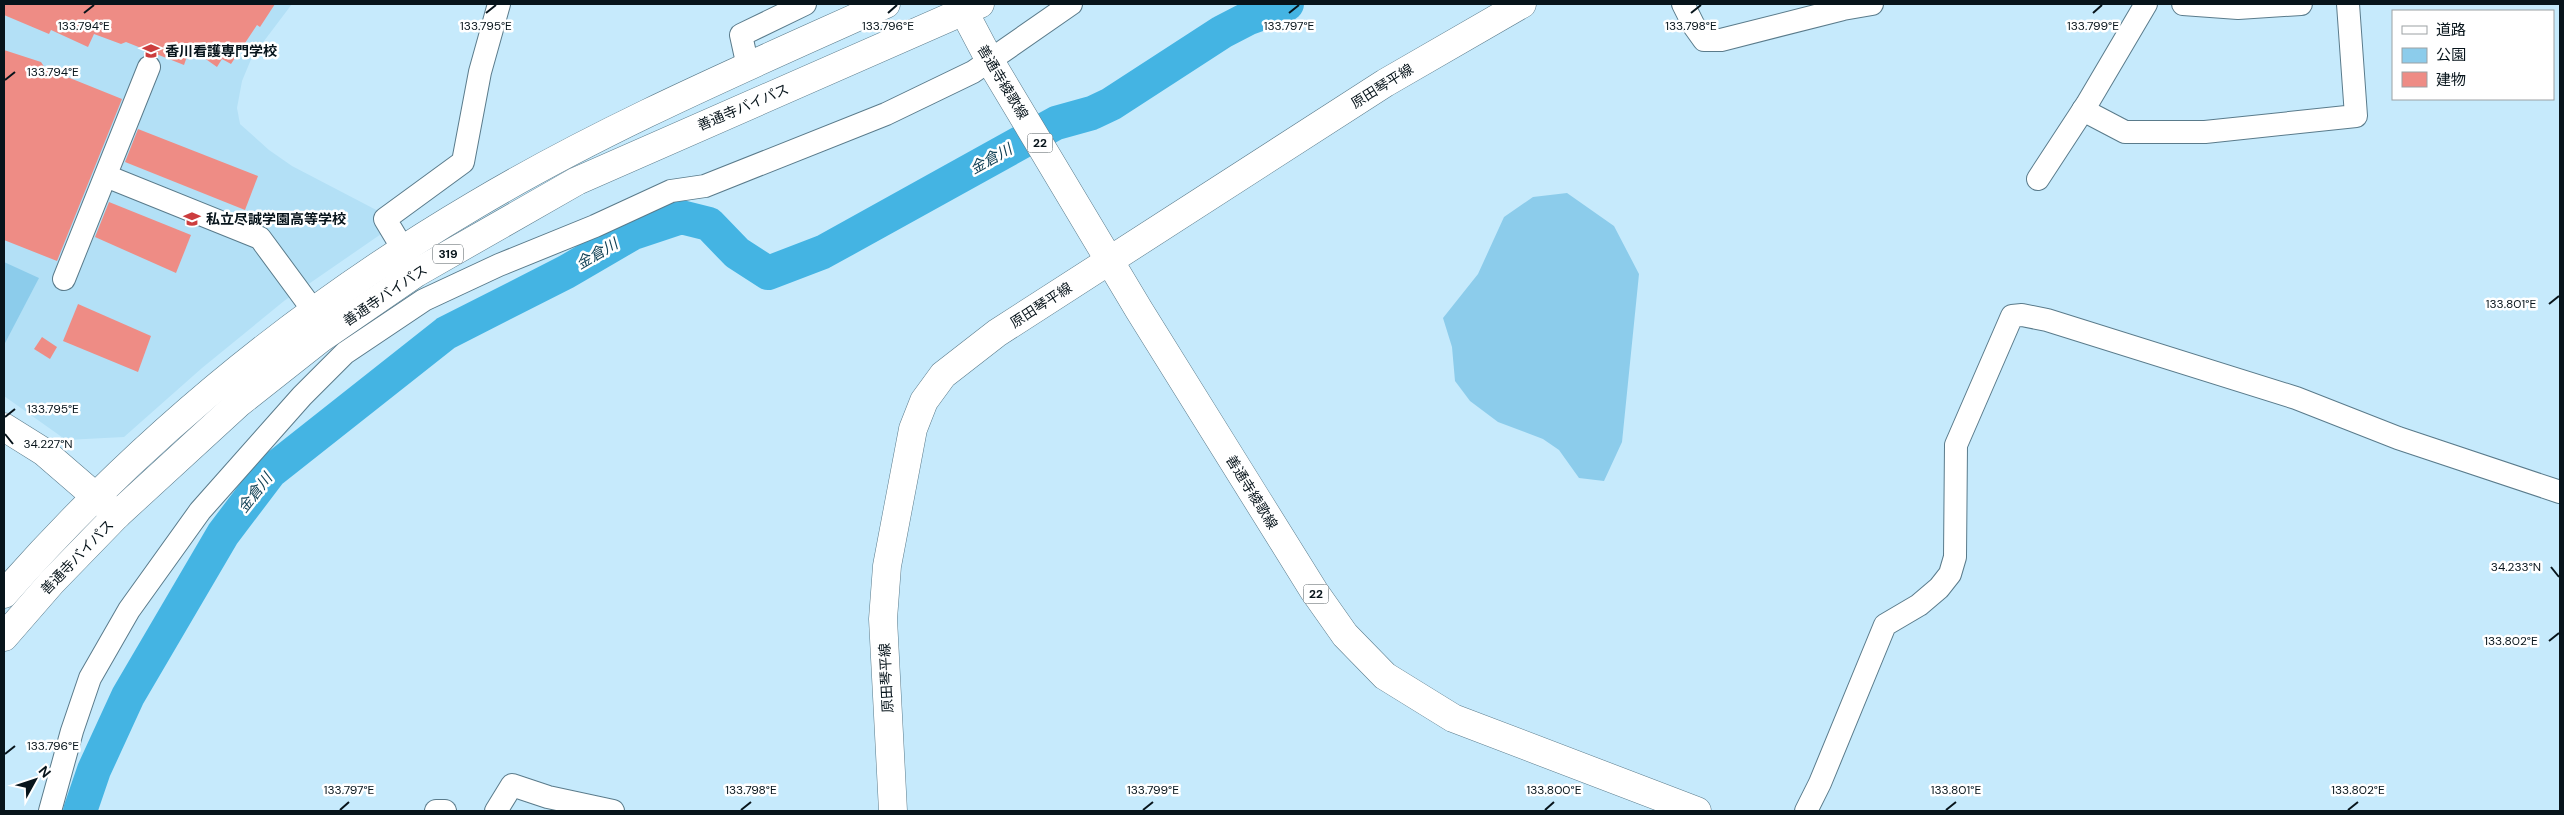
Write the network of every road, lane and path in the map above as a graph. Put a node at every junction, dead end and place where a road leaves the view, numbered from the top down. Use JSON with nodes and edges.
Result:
{"nodes":[{"id":1,"x":499,"y":4,"type":"edge"},
{"id":2,"x":805,"y":4,"type":"edge"},
{"id":3,"x":886,"y":4,"type":"edge"},
{"id":4,"x":1070,"y":4,"type":"edge"},
{"id":5,"x":1522,"y":4,"type":"edge"},
{"id":6,"x":1682,"y":4,"type":"edge"},
{"id":7,"x":1872,"y":4,"type":"edge"},
{"id":8,"x":2146,"y":4,"type":"edge"},
{"id":9,"x":2183,"y":4,"type":"edge"},
{"id":10,"x":2301,"y":4,"type":"edge"},
{"id":11,"x":2348,"y":4,"type":"edge"},
{"id":12,"x":968,"y":6,"type":"edge"},
{"id":13,"x":149,"y":67,"type":"dead end"},
{"id":14,"x":748,"y":67,"type":"junction"},
{"id":15,"x":994,"y":68,"type":"junction"},
{"id":16,"x":2083,"y":110,"type":"junction"},
{"id":17,"x":106,"y":176,"type":"junction"},
{"id":18,"x":2038,"y":179,"type":"dead end"},
{"id":19,"x":402,"y":249,"type":"junction"},
{"id":20,"x":1110,"y":260,"type":"junction"},
{"id":21,"x":64,"y":280,"type":"dead end"},
{"id":22,"x":313,"y":310,"type":"junction"},
{"id":23,"x":4,"y":427,"type":"edge"},
{"id":24,"x":2560,"y":492,"type":"edge"},
{"id":25,"x":96,"y":495,"type":"junction"},
{"id":26,"x":117,"y":515,"type":"junction"},
{"id":27,"x":4,"y":594,"type":"edge"},
{"id":28,"x":4,"y":637,"type":"edge"},
{"id":29,"x":50,"y":811,"type":"edge"},
{"id":30,"x":436,"y":811,"type":"edge"},
{"id":31,"x":445,"y":811,"type":"edge"},
{"id":32,"x":496,"y":811,"type":"edge"},
{"id":33,"x":613,"y":811,"type":"edge"},
{"id":34,"x":893,"y":811,"type":"edge"},
{"id":35,"x":1697,"y":811,"type":"edge"},
{"id":36,"x":1806,"y":811,"type":"edge"}],
"edges":[{"from":1,"to":19,"type":"street"},
{"from":2,"to":14,"type":"street"},
{"from":3,"to":14,"type":"main road","name":"善通寺バイパス","number":"319"},
{"from":4,"to":15,"type":"street"},
{"from":5,"to":20,"type":"main road","name":"原田琴平線"},
{"from":6,"to":7,"type":"street"},
{"from":8,"to":16,"type":"street"},
{"from":9,"to":10,"type":"street"},
{"from":11,"to":16,"type":"street"},
{"from":12,"to":15,"type":"main road","name":"善通寺綾歌線","number":"22"},
{"from":12,"to":26,"type":"main road","name":"善通寺バイパス","number":"319"},
{"from":13,"to":17,"type":"street"},
{"from":14,"to":19,"type":"main road","name":"善通寺バイパス","number":"319"},
{"from":15,"to":20,"type":"main road","name":"善通寺綾歌線","number":"22"},
{"from":15,"to":29,"type":"street"},
{"from":16,"to":18,"type":"street"},
{"from":17,"to":21,"type":"street"},
{"from":17,"to":22,"type":"street"},
{"from":19,"to":22,"type":"main road","name":"善通寺バイパス","number":"319"},
{"from":20,"to":34,"type":"main road","name":"原田琴平線"},
{"from":20,"to":35,"type":"main road","name":"善通寺綾歌線","number":"22"},
{"from":22,"to":25,"type":"main road","name":"善通寺バイパス","number":"319"},
{"from":23,"to":25,"type":"main road"},
{"from":24,"to":36,"type":"street"},
{"from":25,"to":26,"type":"main road"},
{"from":25,"to":27,"type":"main road","name":"善通寺バイパス","number":"319"},
{"from":26,"to":28,"type":"main road","name":"善通寺バイパス","number":"319"},
{"from":30,"to":31,"type":"street"},
{"from":32,"to":33,"type":"street"}]}
